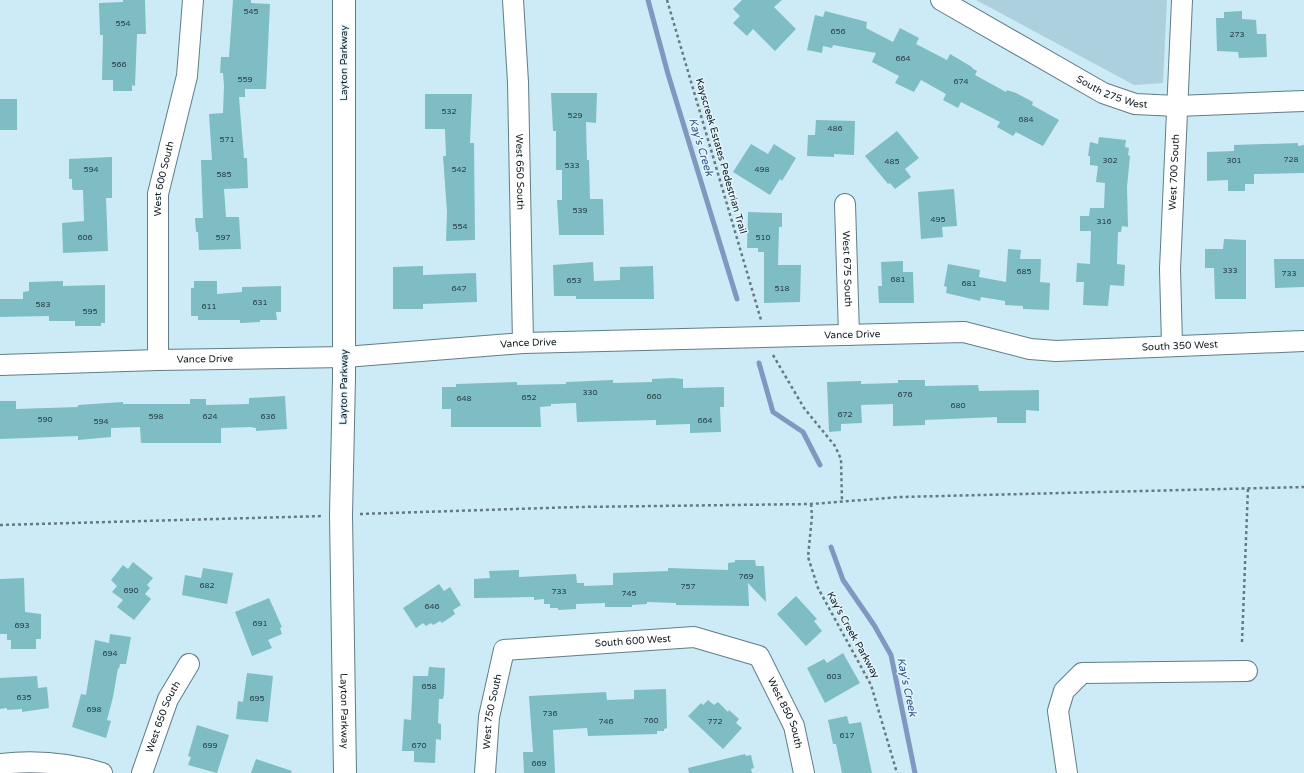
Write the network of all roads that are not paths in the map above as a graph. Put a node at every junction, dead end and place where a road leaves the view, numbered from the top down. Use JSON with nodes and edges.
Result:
{"nodes":[{"id":1,"x":193,"y":0,"type":"edge"},
{"id":2,"x":344,"y":0,"type":"edge"},
{"id":3,"x":513,"y":0,"type":"edge"},
{"id":4,"x":941,"y":0,"type":"edge"},
{"id":5,"x":1182,"y":0,"type":"edge"},
{"id":6,"x":1304,"y":101,"type":"edge"},
{"id":7,"x":1177,"y":106,"type":"junction"},
{"id":8,"x":845,"y":204,"type":"dead end"},
{"id":9,"x":849,"y":335,"type":"junction"},
{"id":10,"x":1304,"y":341,"type":"edge"},
{"id":11,"x":523,"y":343,"type":"junction"},
{"id":12,"x":1172,"y":345,"type":"junction"},
{"id":13,"x":1056,"y":351,"type":"joint"},
{"id":14,"x":344,"y":357,"type":"junction"},
{"id":15,"x":158,"y":360,"type":"junction"},
{"id":16,"x":0,"y":365,"type":"edge"},
{"id":17,"x":504,"y":650,"type":"joint"},
{"id":18,"x":759,"y":656,"type":"joint"},
{"id":19,"x":189,"y":664,"type":"dead end"},
{"id":20,"x":1247,"y":671,"type":"dead end"},
{"id":21,"x":0,"y":764,"type":"edge"},
{"id":22,"x":102,"y":773,"type":"edge"},
{"id":23,"x":142,"y":773,"type":"edge"},
{"id":24,"x":344,"y":773,"type":"edge"},
{"id":25,"x":485,"y":773,"type":"edge"},
{"id":26,"x":804,"y":773,"type":"edge"},
{"id":27,"x":1067,"y":773,"type":"edge"}],
"edges":[{"from":1,"to":15,"type":"street","name":"West 600 South"},
{"from":2,"to":14,"type":"main road","name":"Layton Parkway"},
{"from":3,"to":11,"type":"street","name":"West 650 South"},
{"from":4,"to":7,"type":"street","name":"South 275 West"},
{"from":5,"to":7,"type":"street","name":"West 700 South"},
{"from":6,"to":7,"type":"street","name":"South 275 West"},
{"from":7,"to":12,"type":"street","name":"West 700 South"},
{"from":8,"to":9,"type":"street","name":"West 675 South"},
{"from":9,"to":11,"type":"street","name":"Vance Drive"},
{"from":9,"to":13,"type":"street","name":"Vance Drive"},
{"from":10,"to":12,"type":"street","name":"South 350 West"},
{"from":11,"to":14,"type":"street","name":"Vance Drive"},
{"from":12,"to":13,"type":"street","name":"South 350 West"},
{"from":14,"to":15,"type":"street","name":"Vance Drive"},
{"from":14,"to":24,"type":"main road","name":"Layton Parkway"},
{"from":15,"to":16,"type":"street","name":"Vance Drive"},
{"from":17,"to":18,"type":"street","name":"South 600 West"},
{"from":17,"to":25,"type":"street","name":"West 750 South"},
{"from":18,"to":26,"type":"street","name":"West 850 South"},
{"from":19,"to":23,"type":"street","name":"West 650 South"},
{"from":20,"to":27,"type":"street"},
{"from":21,"to":22,"type":"street"}]}
